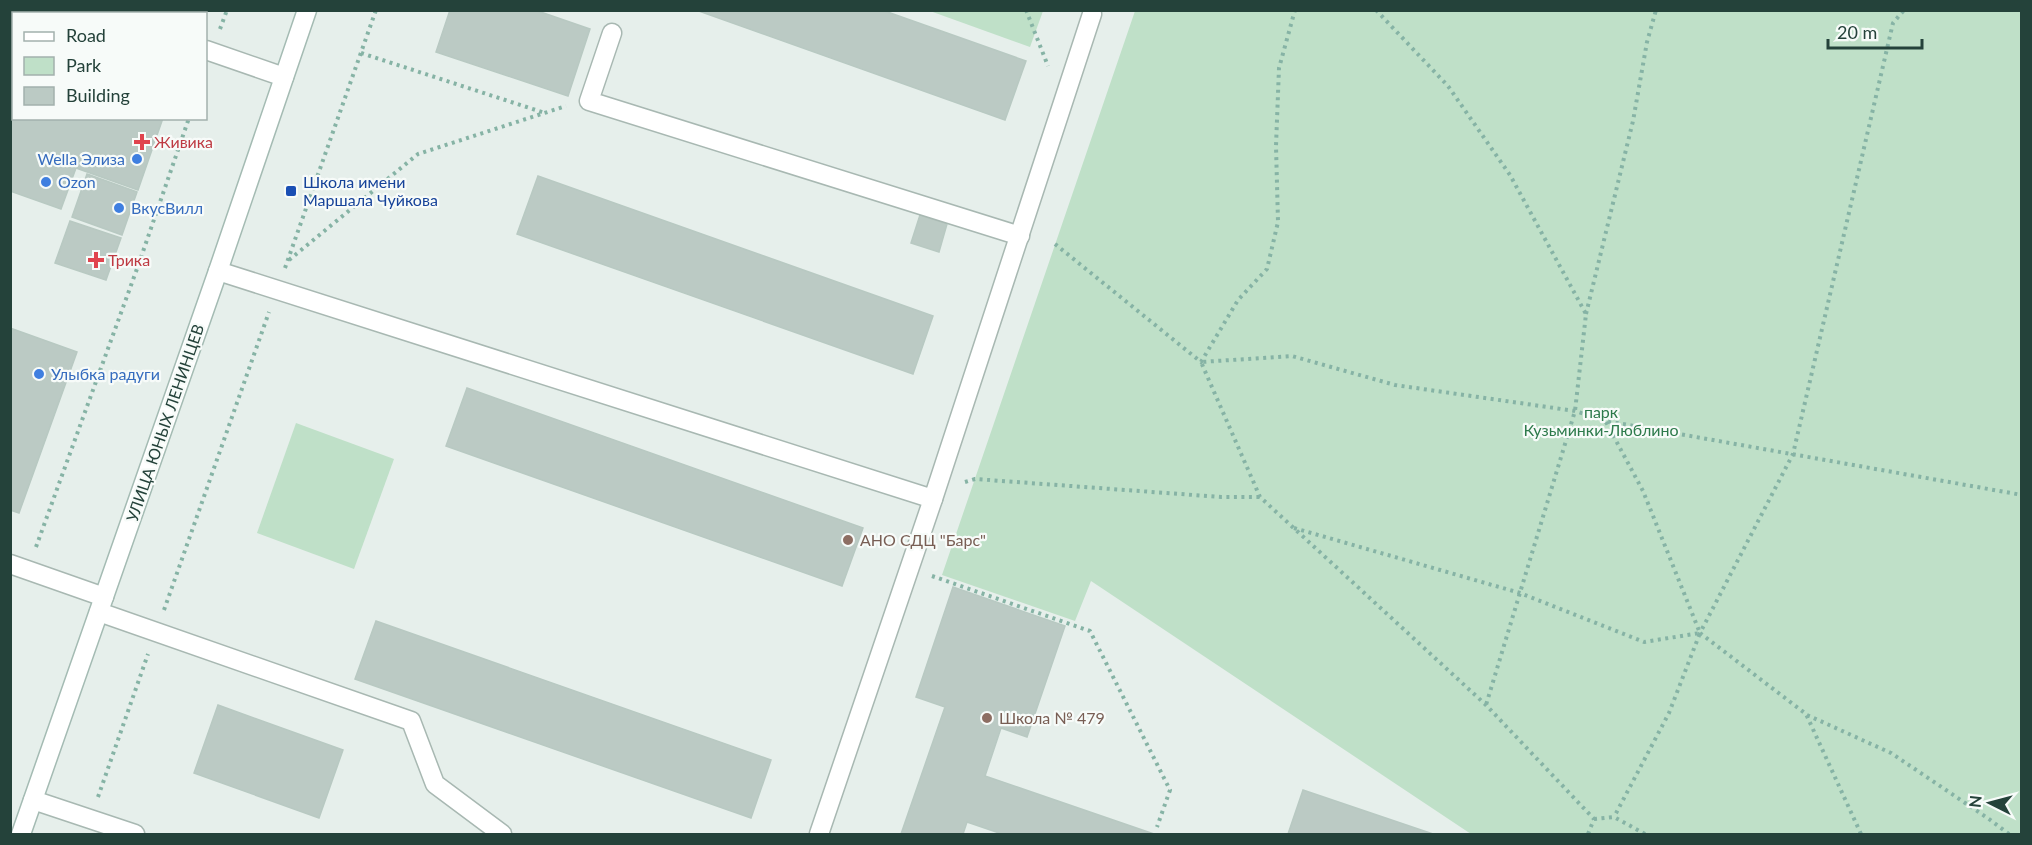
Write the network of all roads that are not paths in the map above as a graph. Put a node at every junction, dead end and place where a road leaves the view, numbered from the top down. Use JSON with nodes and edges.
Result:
{"nodes":[{"id":1,"x":307,"y":10,"type":"edge"},
{"id":2,"x":1092,"y":14,"type":"dead end"},
{"id":3,"x":612,"y":33,"type":"dead end"},
{"id":4,"x":207,"y":50,"type":"edge"},
{"id":5,"x":284,"y":77,"type":"junction"},
{"id":6,"x":1020,"y":236,"type":"junction"},
{"id":7,"x":218,"y":272,"type":"junction"},
{"id":8,"x":933,"y":499,"type":"junction"},
{"id":9,"x":19,"y":567,"type":"edge"},
{"id":10,"x":102,"y":604,"type":"junction"},
{"id":11,"x":33,"y":800,"type":"junction"},
{"id":12,"x":21,"y":834,"type":"edge"},
{"id":13,"x":135,"y":834,"type":"edge"},
{"id":14,"x":502,"y":834,"type":"edge"},
{"id":15,"x":819,"y":834,"type":"edge"}],
"edges":[{"from":1,"to":5,"type":"main road","name":"УЛИЦА ЮНЫХ ЛЕНИНЦЕВ"},
{"from":2,"to":6,"type":"main road"},
{"from":3,"to":6,"type":"main road"},
{"from":4,"to":5,"type":"main road"},
{"from":5,"to":7,"type":"main road","name":"УЛИЦА ЮНЫХ ЛЕНИНЦЕВ"},
{"from":6,"to":8,"type":"main road"},
{"from":7,"to":8,"type":"main road"},
{"from":7,"to":10,"type":"main road","name":"УЛИЦА ЮНЫХ ЛЕНИНЦЕВ"},
{"from":8,"to":15,"type":"main road"},
{"from":9,"to":10,"type":"main road"},
{"from":10,"to":11,"type":"main road","name":"УЛИЦА ЮНЫХ ЛЕНИНЦЕВ"},
{"from":10,"to":14,"type":"main road"},
{"from":11,"to":12,"type":"main road","name":"УЛИЦА ЮНЫХ ЛЕНИНЦЕВ"},
{"from":11,"to":13,"type":"main road"}]}
